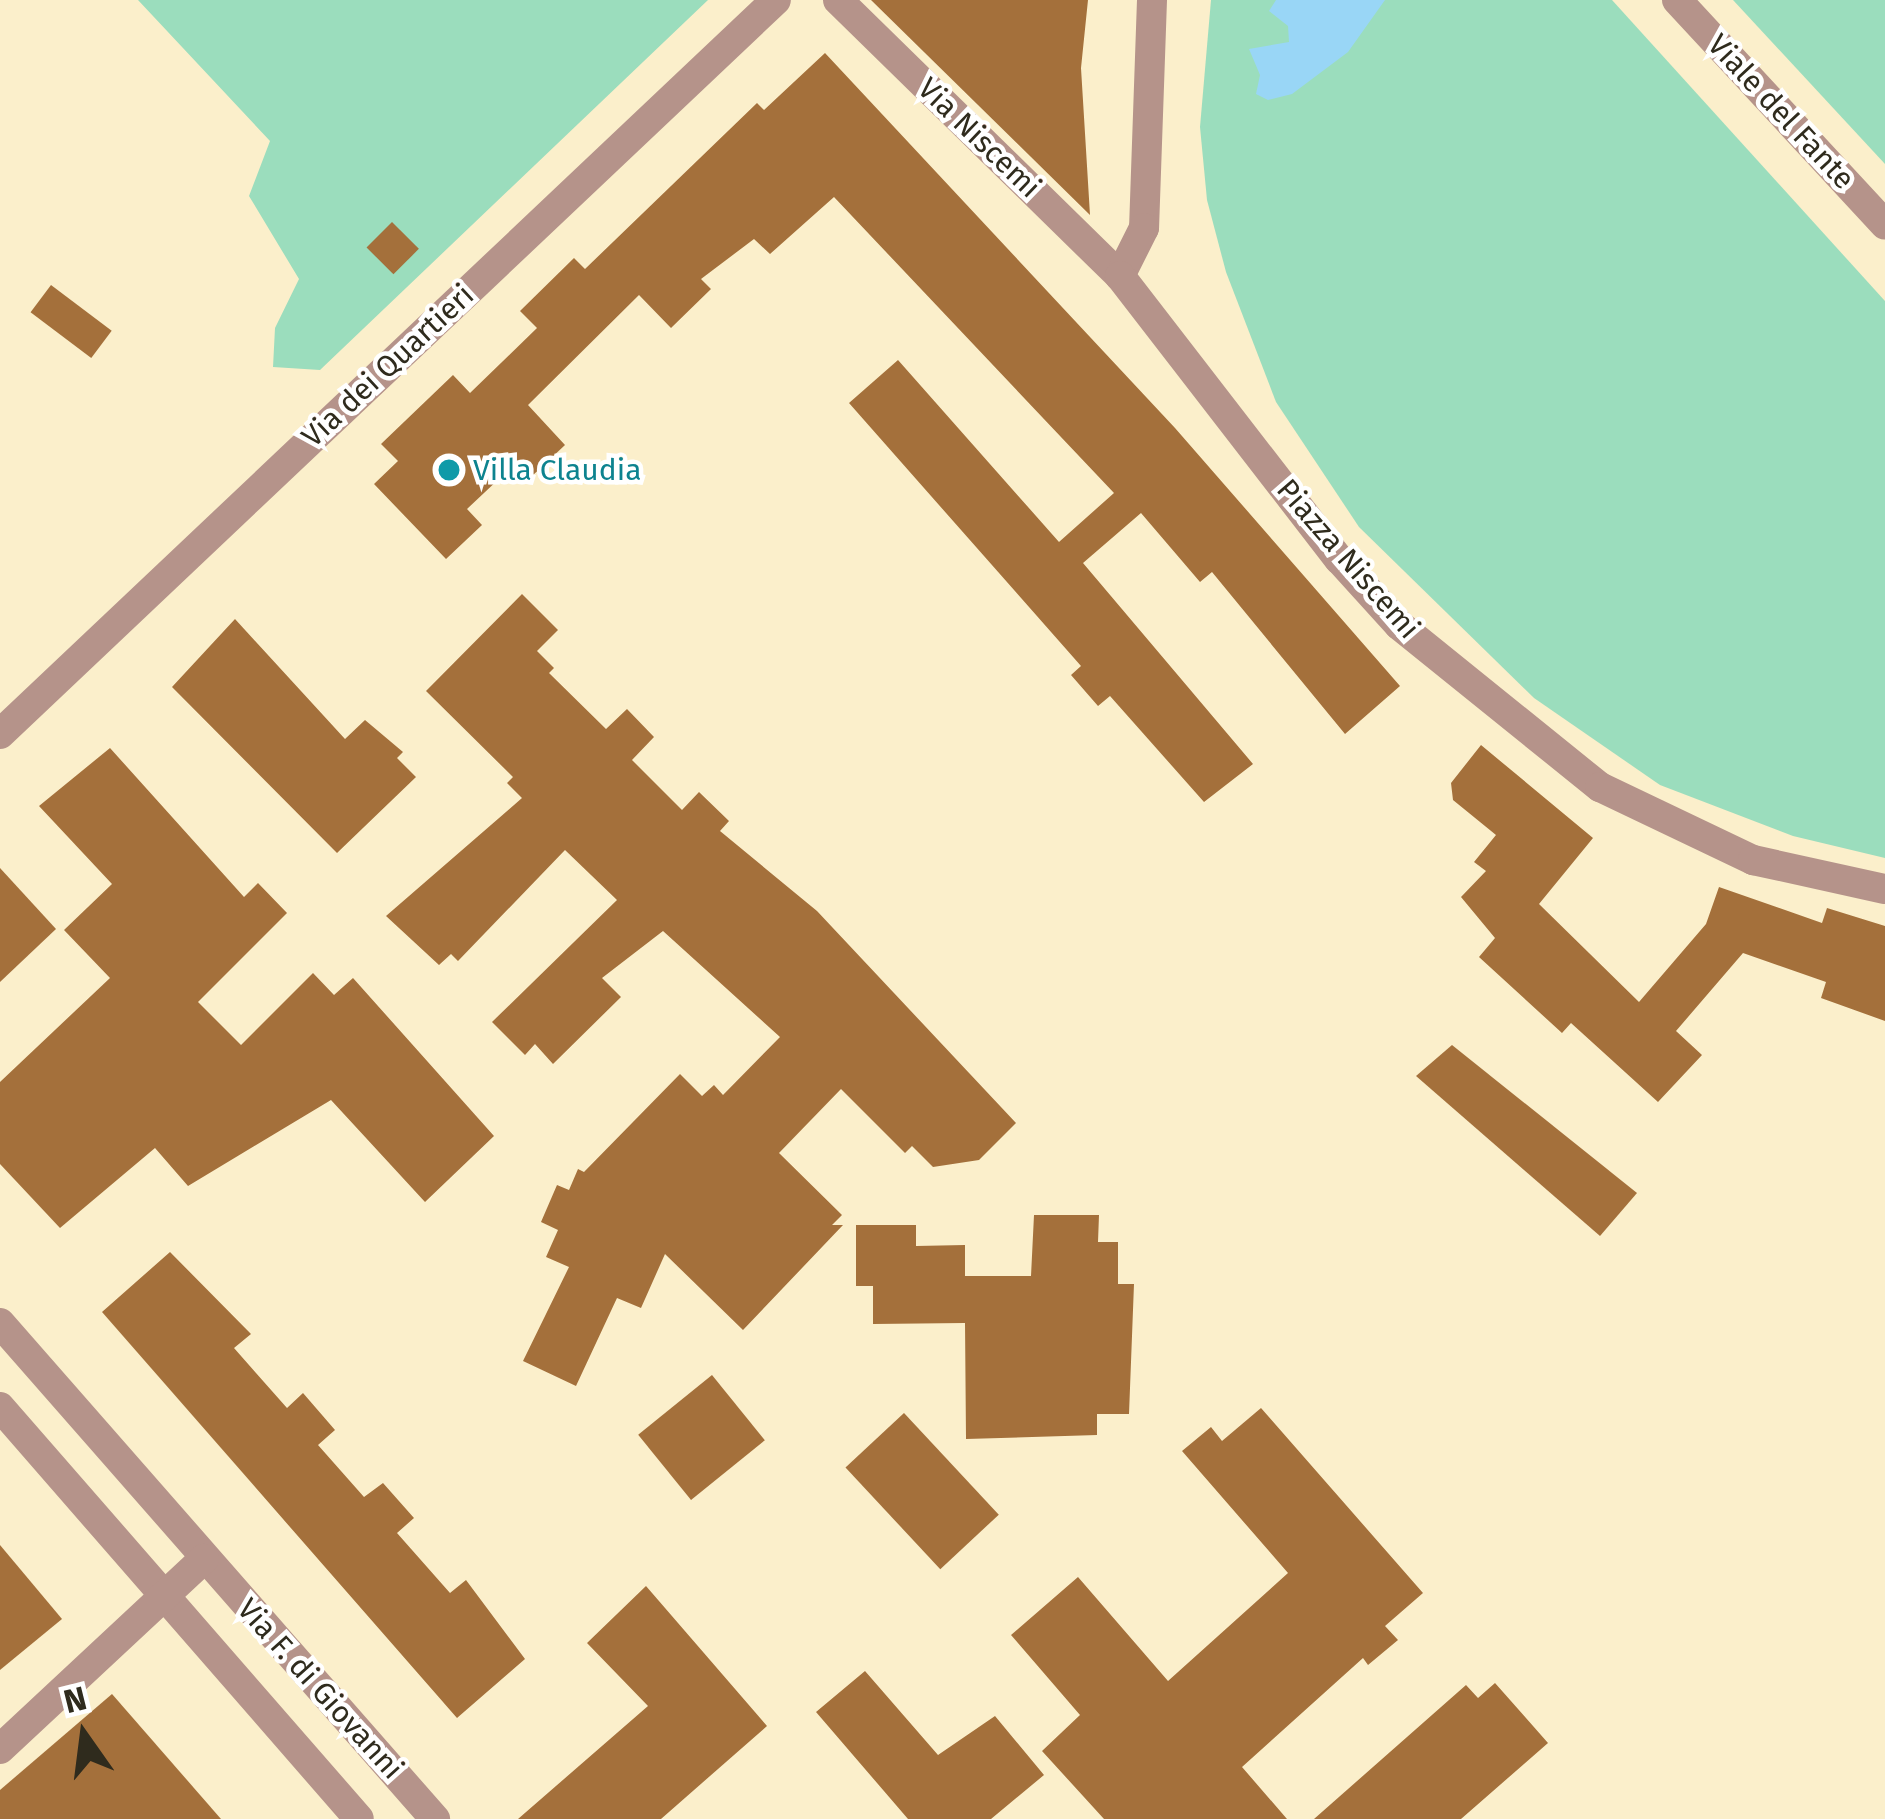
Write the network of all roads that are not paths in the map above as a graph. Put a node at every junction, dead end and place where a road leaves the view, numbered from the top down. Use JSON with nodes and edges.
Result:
{"nodes":[{"id":1,"x":776,"y":0,"type":"edge"},
{"id":2,"x":838,"y":0,"type":"edge"},
{"id":3,"x":1152,"y":0,"type":"edge"},
{"id":4,"x":1677,"y":0,"type":"edge"},
{"id":5,"x":1885,"y":225,"type":"edge"},
{"id":6,"x":1120,"y":276,"type":"junction"},
{"id":7,"x":0,"y":734,"type":"edge"},
{"id":8,"x":1885,"y":889,"type":"edge"},
{"id":9,"x":0,"y":1323,"type":"edge"},
{"id":10,"x":0,"y":1408,"type":"edge"},
{"id":11,"x":204,"y":1559,"type":"junction"},
{"id":12,"x":166,"y":1598,"type":"junction"},
{"id":13,"x":0,"y":1749,"type":"edge"},
{"id":14,"x":359,"y":1819,"type":"edge"},
{"id":15,"x":435,"y":1819,"type":"edge"}],
"edges":[{"from":1,"to":7,"type":"street","name":"Via dei Quartieri"},
{"from":2,"to":6,"type":"street","name":"Via Niscemi"},
{"from":3,"to":6,"type":"street"},
{"from":4,"to":5,"type":"street","name":"Viale del Fante"},
{"from":6,"to":8,"type":"street","name":"Piazza Niscemi"},
{"from":9,"to":11,"type":"street","name":"Via F. di Giovanni"},
{"from":10,"to":12,"type":"street","name":"Via F. di Giovanni"},
{"from":11,"to":12,"type":"street"},
{"from":11,"to":15,"type":"street","name":"Via F. di Giovanni"},
{"from":12,"to":13,"type":"street"},
{"from":12,"to":14,"type":"street","name":"Via F. di Giovanni"}]}
